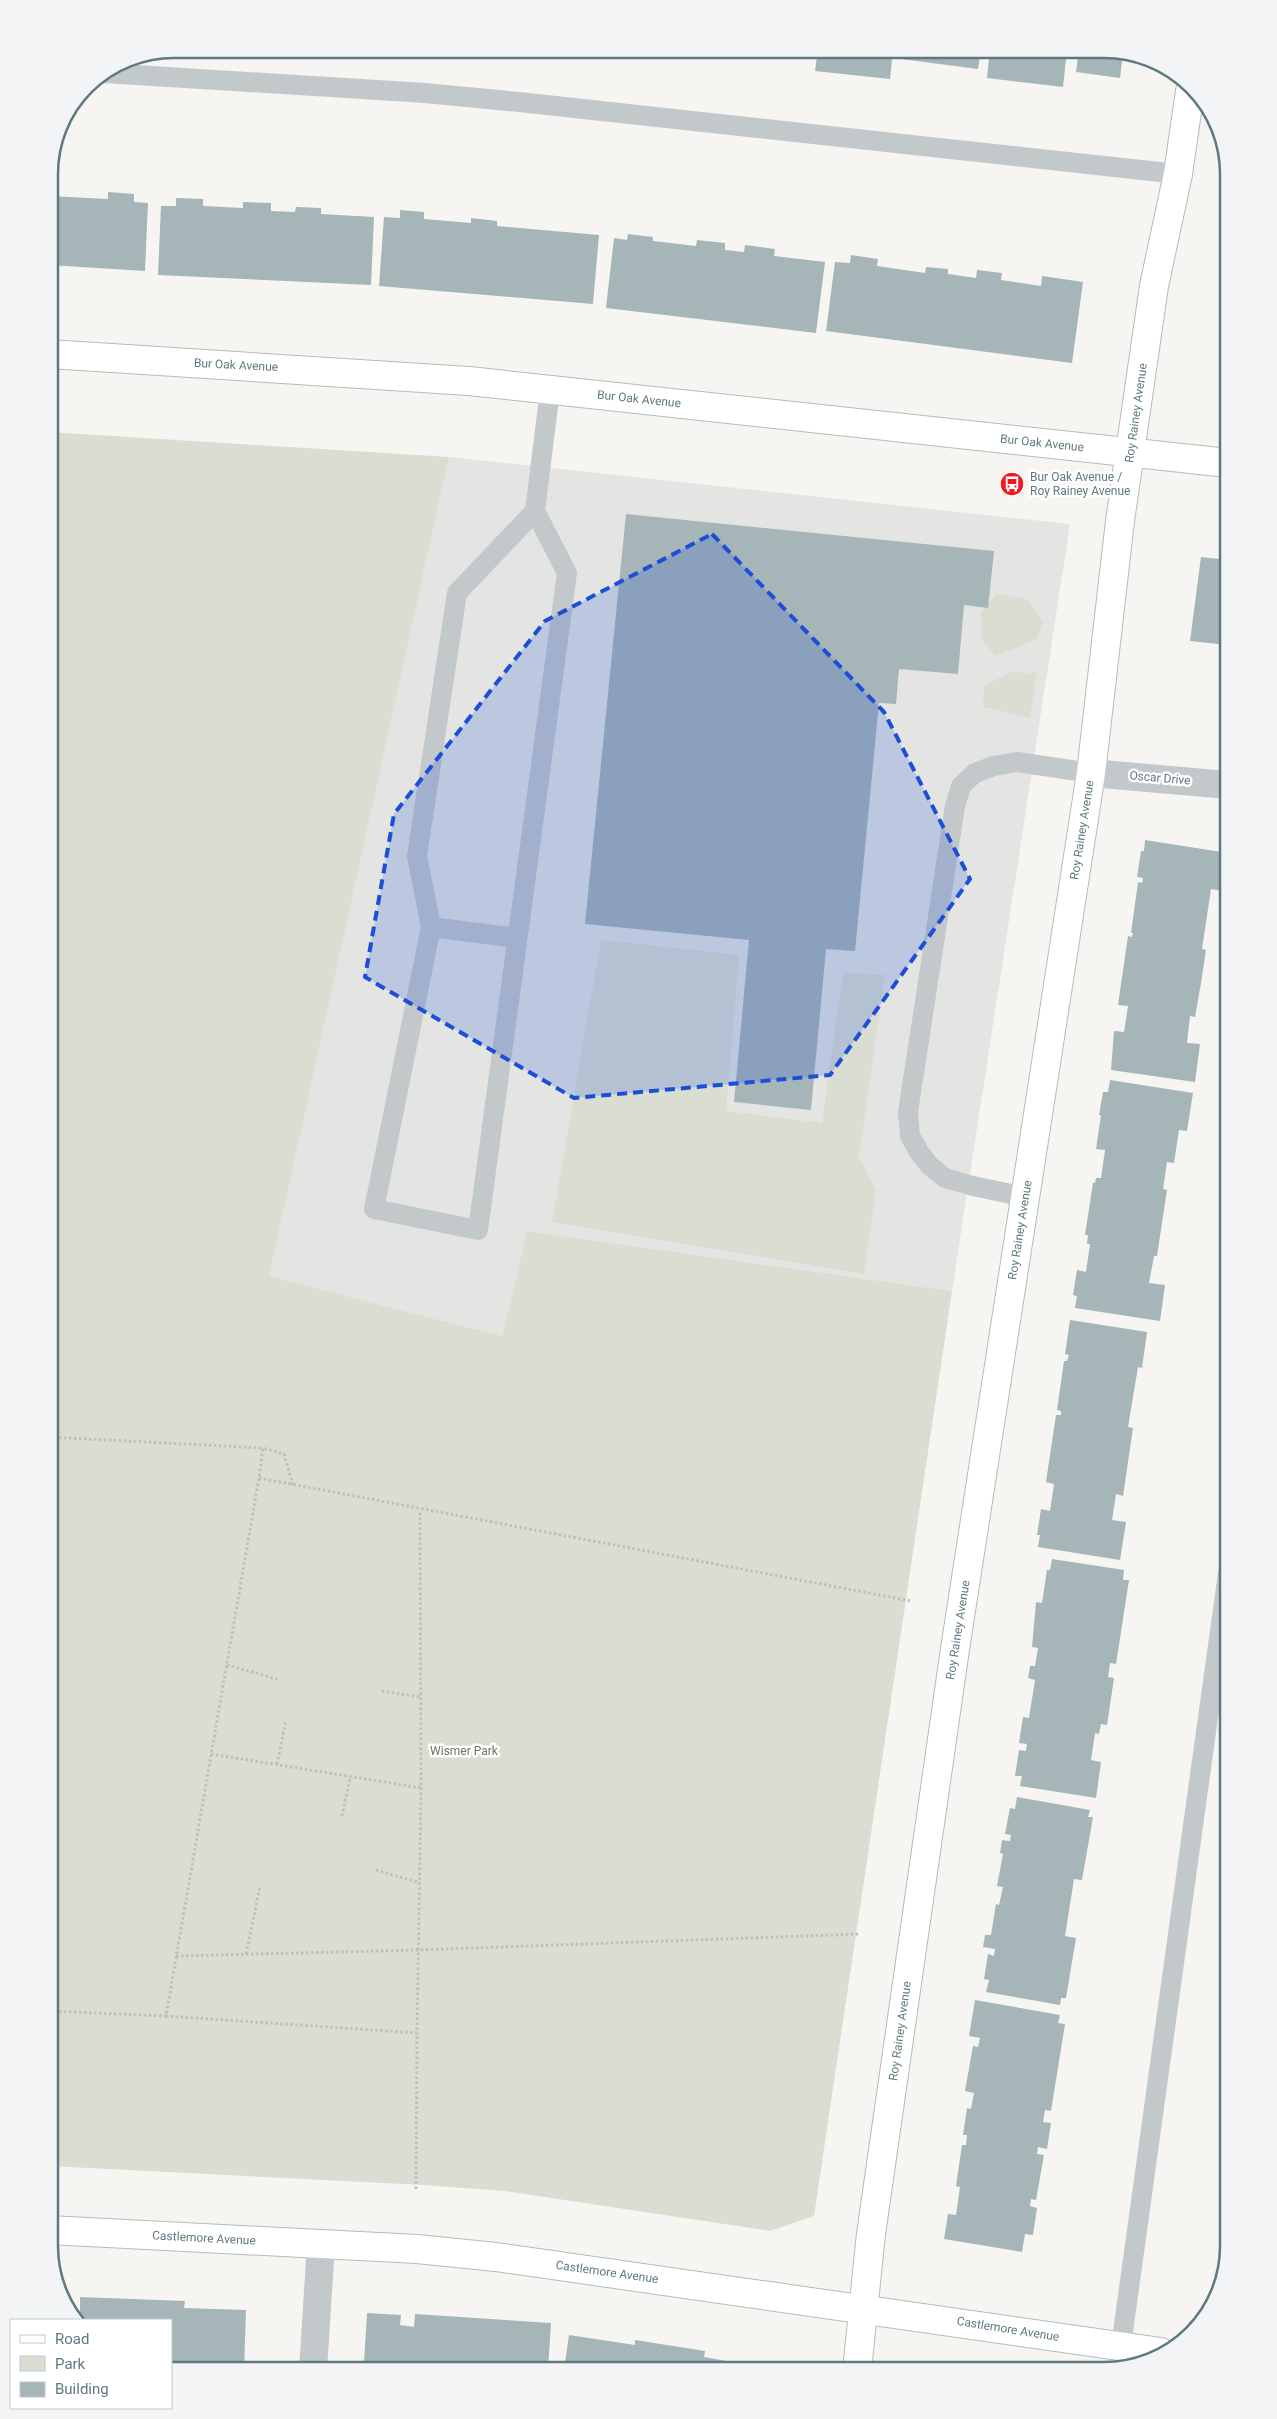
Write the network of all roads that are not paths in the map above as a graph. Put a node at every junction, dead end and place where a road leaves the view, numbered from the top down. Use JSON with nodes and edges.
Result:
{"nodes":[{"id":1,"x":115,"y":74,"type":"edge"},
{"id":2,"x":1189,"y":95,"type":"edge"},
{"id":3,"x":1178,"y":174,"type":"junction"},
{"id":4,"x":58,"y":355,"type":"edge"},
{"id":5,"x":550,"y":390,"type":"junction"},
{"id":6,"x":1130,"y":452,"type":"junction"},
{"id":7,"x":1220,"y":462,"type":"edge"},
{"id":8,"x":535,"y":511,"type":"junction"},
{"id":9,"x":1091,"y":773,"type":"junction"},
{"id":10,"x":1220,"y":784,"type":"edge"},
{"id":11,"x":431,"y":927,"type":"junction"},
{"id":12,"x":517,"y":938,"type":"junction"},
{"id":13,"x":1025,"y":1197,"type":"junction"},
{"id":14,"x":1220,"y":1631,"type":"edge"},
{"id":15,"x":58,"y":2230,"type":"edge"},
{"id":16,"x":321,"y":2244,"type":"junction"},
{"id":17,"x":864,"y":2308,"type":"junction"},
{"id":18,"x":1121,"y":2346,"type":"junction"},
{"id":19,"x":1152,"y":2351,"type":"edge"},
{"id":20,"x":314,"y":2361,"type":"edge"},
{"id":21,"x":858,"y":2362,"type":"edge"}],
"edges":[{"from":1,"to":3,"type":"lane"},
{"from":2,"to":3,"type":"street","name":"Roy Rainey Avenue"},
{"from":3,"to":6,"type":"street","name":"Roy Rainey Avenue"},
{"from":4,"to":5,"type":"street","name":"Bur Oak Avenue"},
{"from":5,"to":6,"type":"street","name":"Bur Oak Avenue"},
{"from":5,"to":8,"type":"lane"},
{"from":6,"to":7,"type":"street","name":"Bur Oak Avenue"},
{"from":6,"to":9,"type":"street","name":"Roy Rainey Avenue"},
{"from":8,"to":11,"type":"lane"},
{"from":8,"to":12,"type":"lane"},
{"from":9,"to":10,"type":"street","name":"Oscar Drive"},
{"from":9,"to":13,"type":"street","name":"Roy Rainey Avenue"},
{"from":9,"to":13,"type":"lane"},
{"from":11,"to":12,"type":"lane"},
{"from":11,"to":12,"type":"lane"},
{"from":13,"to":17,"type":"street","name":"Roy Rainey Avenue"},
{"from":14,"to":18,"type":"lane"},
{"from":15,"to":16,"type":"street","name":"Castlemore Avenue"},
{"from":16,"to":17,"type":"street","name":"Castlemore Avenue"},
{"from":16,"to":20,"type":"street"},
{"from":17,"to":18,"type":"street","name":"Castlemore Avenue"},
{"from":17,"to":21,"type":"street","name":"Roy Rainey Avenue"},
{"from":18,"to":19,"type":"street","name":"Castlemore Avenue"}]}
